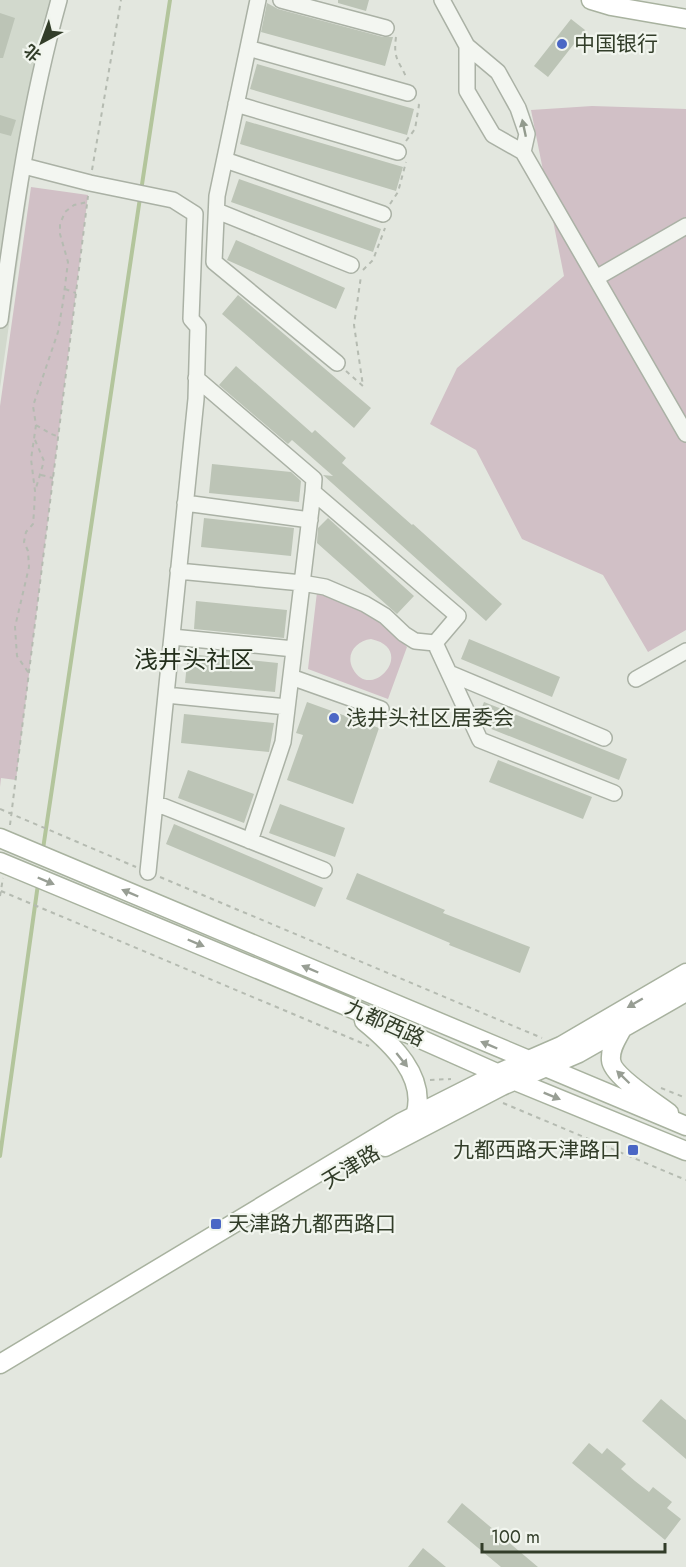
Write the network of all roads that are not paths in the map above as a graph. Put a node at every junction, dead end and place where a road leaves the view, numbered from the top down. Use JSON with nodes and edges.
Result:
{"nodes":[{"id":1,"x":59,"y":0,"type":"edge"},
{"id":2,"x":258,"y":0,"type":"edge"},
{"id":3,"x":281,"y":0,"type":"edge"},
{"id":4,"x":442,"y":0,"type":"edge"},
{"id":5,"x":591,"y":0,"type":"edge"},
{"id":6,"x":640,"y":0,"type":"edge"},
{"id":7,"x":686,"y":8,"type":"edge"},
{"id":8,"x":686,"y":19,"type":"edge"},
{"id":9,"x":386,"y":28,"type":"dead end"},
{"id":10,"x":467,"y":46,"type":"junction"},
{"id":11,"x":248,"y":48,"type":"junction"},
{"id":12,"x":408,"y":93,"type":"dead end"},
{"id":13,"x":236,"y":104,"type":"junction"},
{"id":14,"x":398,"y":152,"type":"dead end"},
{"id":15,"x":523,"y":152,"type":"junction"},
{"id":16,"x":225,"y":160,"type":"junction"},
{"id":17,"x":24,"y":166,"type":"junction"},
{"id":18,"x":216,"y":211,"type":"junction"},
{"id":19,"x":383,"y":214,"type":"dead end"},
{"id":20,"x":686,"y":226,"type":"edge"},
{"id":21,"x":351,"y":265,"type":"road end"},
{"id":22,"x":596,"y":278,"type":"junction"},
{"id":23,"x":0,"y":320,"type":"edge"},
{"id":24,"x":338,"y":363,"type":"road end"},
{"id":25,"x":196,"y":378,"type":"junction"},
{"id":26,"x":686,"y":434,"type":"edge"},
{"id":27,"x":314,"y":492,"type":"junction"},
{"id":28,"x":185,"y":503,"type":"junction"},
{"id":29,"x":310,"y":520,"type":"junction"},
{"id":30,"x":178,"y":571,"type":"junction"},
{"id":31,"x":302,"y":583,"type":"junction"},
{"id":32,"x":172,"y":637,"type":"junction"},
{"id":33,"x":435,"y":643,"type":"junction"},
{"id":34,"x":294,"y":649,"type":"junction"},
{"id":35,"x":686,"y":651,"type":"edge"},
{"id":36,"x":449,"y":673,"type":"junction"},
{"id":37,"x":291,"y":677,"type":"junction"},
{"id":38,"x":636,"y":679,"type":"dead end"},
{"id":39,"x":166,"y":695,"type":"junction"},
{"id":40,"x":287,"y":707,"type":"junction"},
{"id":41,"x":381,"y":710,"type":"dead end"},
{"id":42,"x":604,"y":738,"type":"dead end"},
{"id":43,"x":614,"y":794,"type":"dead end"},
{"id":44,"x":155,"y":803,"type":"junction"},
{"id":45,"x":7,"y":841,"type":"edge"},
{"id":46,"x":250,"y":841,"type":"junction"},
{"id":47,"x":5,"y":864,"type":"edge"},
{"id":48,"x":324,"y":870,"type":"dead end"},
{"id":49,"x":148,"y":872,"type":"road end"},
{"id":50,"x":686,"y":974,"type":"edge"},
{"id":51,"x":686,"y":992,"type":"edge"},
{"id":52,"x":344,"y":1005,"type":"junction"},
{"id":53,"x":623,"y":1028,"type":"junction"},
{"id":54,"x":526,"y":1060,"type":"junction"},
{"id":55,"x":543,"y":1068,"type":"junction"},
{"id":56,"x":506,"y":1077,"type":"junction"},
{"id":57,"x":479,"y":1091,"type":"junction"},
{"id":58,"x":415,"y":1116,"type":"junction"},
{"id":59,"x":686,"y":1126,"type":"edge"},
{"id":60,"x":686,"y":1151,"type":"edge"},
{"id":61,"x":29,"y":1353,"type":"junction"},
{"id":62,"x":0,"y":1364,"type":"edge"},
{"id":63,"x":0,"y":1377,"type":"edge"}],
"edges":[{"from":1,"to":17,"type":"street"},
{"from":2,"to":11,"type":"street"},
{"from":3,"to":9,"type":"street"},
{"from":4,"to":10,"type":"street"},
{"from":5,"to":8,"type":"main road"},
{"from":6,"to":7,"type":"main road"},
{"from":15,"to":10,"type":"street","one_way":true},
{"from":10,"to":15,"type":"street"},
{"from":11,"to":12,"type":"street"},
{"from":11,"to":13,"type":"street"},
{"from":13,"to":14,"type":"street"},
{"from":13,"to":16,"type":"street"},
{"from":15,"to":22,"type":"street"},
{"from":16,"to":18,"type":"street"},
{"from":16,"to":19,"type":"street"},
{"from":17,"to":23,"type":"street"},
{"from":17,"to":25,"type":"street"},
{"from":18,"to":21,"type":"street"},
{"from":18,"to":24,"type":"street"},
{"from":20,"to":22,"type":"street"},
{"from":22,"to":26,"type":"street"},
{"from":25,"to":27,"type":"street"},
{"from":25,"to":28,"type":"street"},
{"from":27,"to":29,"type":"street"},
{"from":27,"to":33,"type":"street"},
{"from":28,"to":29,"type":"street"},
{"from":28,"to":30,"type":"street"},
{"from":29,"to":31,"type":"street"},
{"from":30,"to":31,"type":"street"},
{"from":30,"to":32,"type":"street"},
{"from":31,"to":33,"type":"street"},
{"from":31,"to":34,"type":"street"},
{"from":32,"to":34,"type":"street"},
{"from":32,"to":39,"type":"street"},
{"from":33,"to":36,"type":"street"},
{"from":34,"to":37,"type":"street"},
{"from":35,"to":38,"type":"street"},
{"from":36,"to":42,"type":"street"},
{"from":36,"to":43,"type":"street"},
{"from":37,"to":40,"type":"street"},
{"from":37,"to":41,"type":"street"},
{"from":39,"to":40,"type":"street"},
{"from":39,"to":44,"type":"street"},
{"from":40,"to":46,"type":"street"},
{"from":44,"to":46,"type":"street"},
{"from":44,"to":49,"type":"street"},
{"from":54,"to":45,"type":"main road","name":"九都西路","one_way":true},
{"from":46,"to":48,"type":"street"},
{"from":47,"to":52,"type":"main road","name":"九都西路","one_way":true},
{"from":50,"to":54,"type":"main road","name":"天津路","one_way":true},
{"from":51,"to":53,"type":"main road","name":"天津路"},
{"from":52,"to":56,"type":"main road","name":"九都西路"},
{"from":52,"to":58,"type":"main road","one_way":true},
{"from":53,"to":55,"type":"main road","name":"天津路"},
{"from":59,"to":53,"type":"main road","one_way":true},
{"from":54,"to":55,"type":"main road","name":"九都西路"},
{"from":54,"to":56,"type":"main road","name":"天津路"},
{"from":55,"to":56,"type":"main road","name":"天津路"},
{"from":55,"to":59,"type":"main road","name":"九都西路"},
{"from":56,"to":57,"type":"main road","name":"天津路"},
{"from":56,"to":60,"type":"main road","name":"九都西路","one_way":true},
{"from":57,"to":58,"type":"main road","name":"天津路"},
{"from":57,"to":61,"type":"main road","name":"天津路"},
{"from":58,"to":61,"type":"main road","name":"天津路"},
{"from":61,"to":62,"type":"main road"},
{"from":61,"to":63,"type":"main road"}]}
